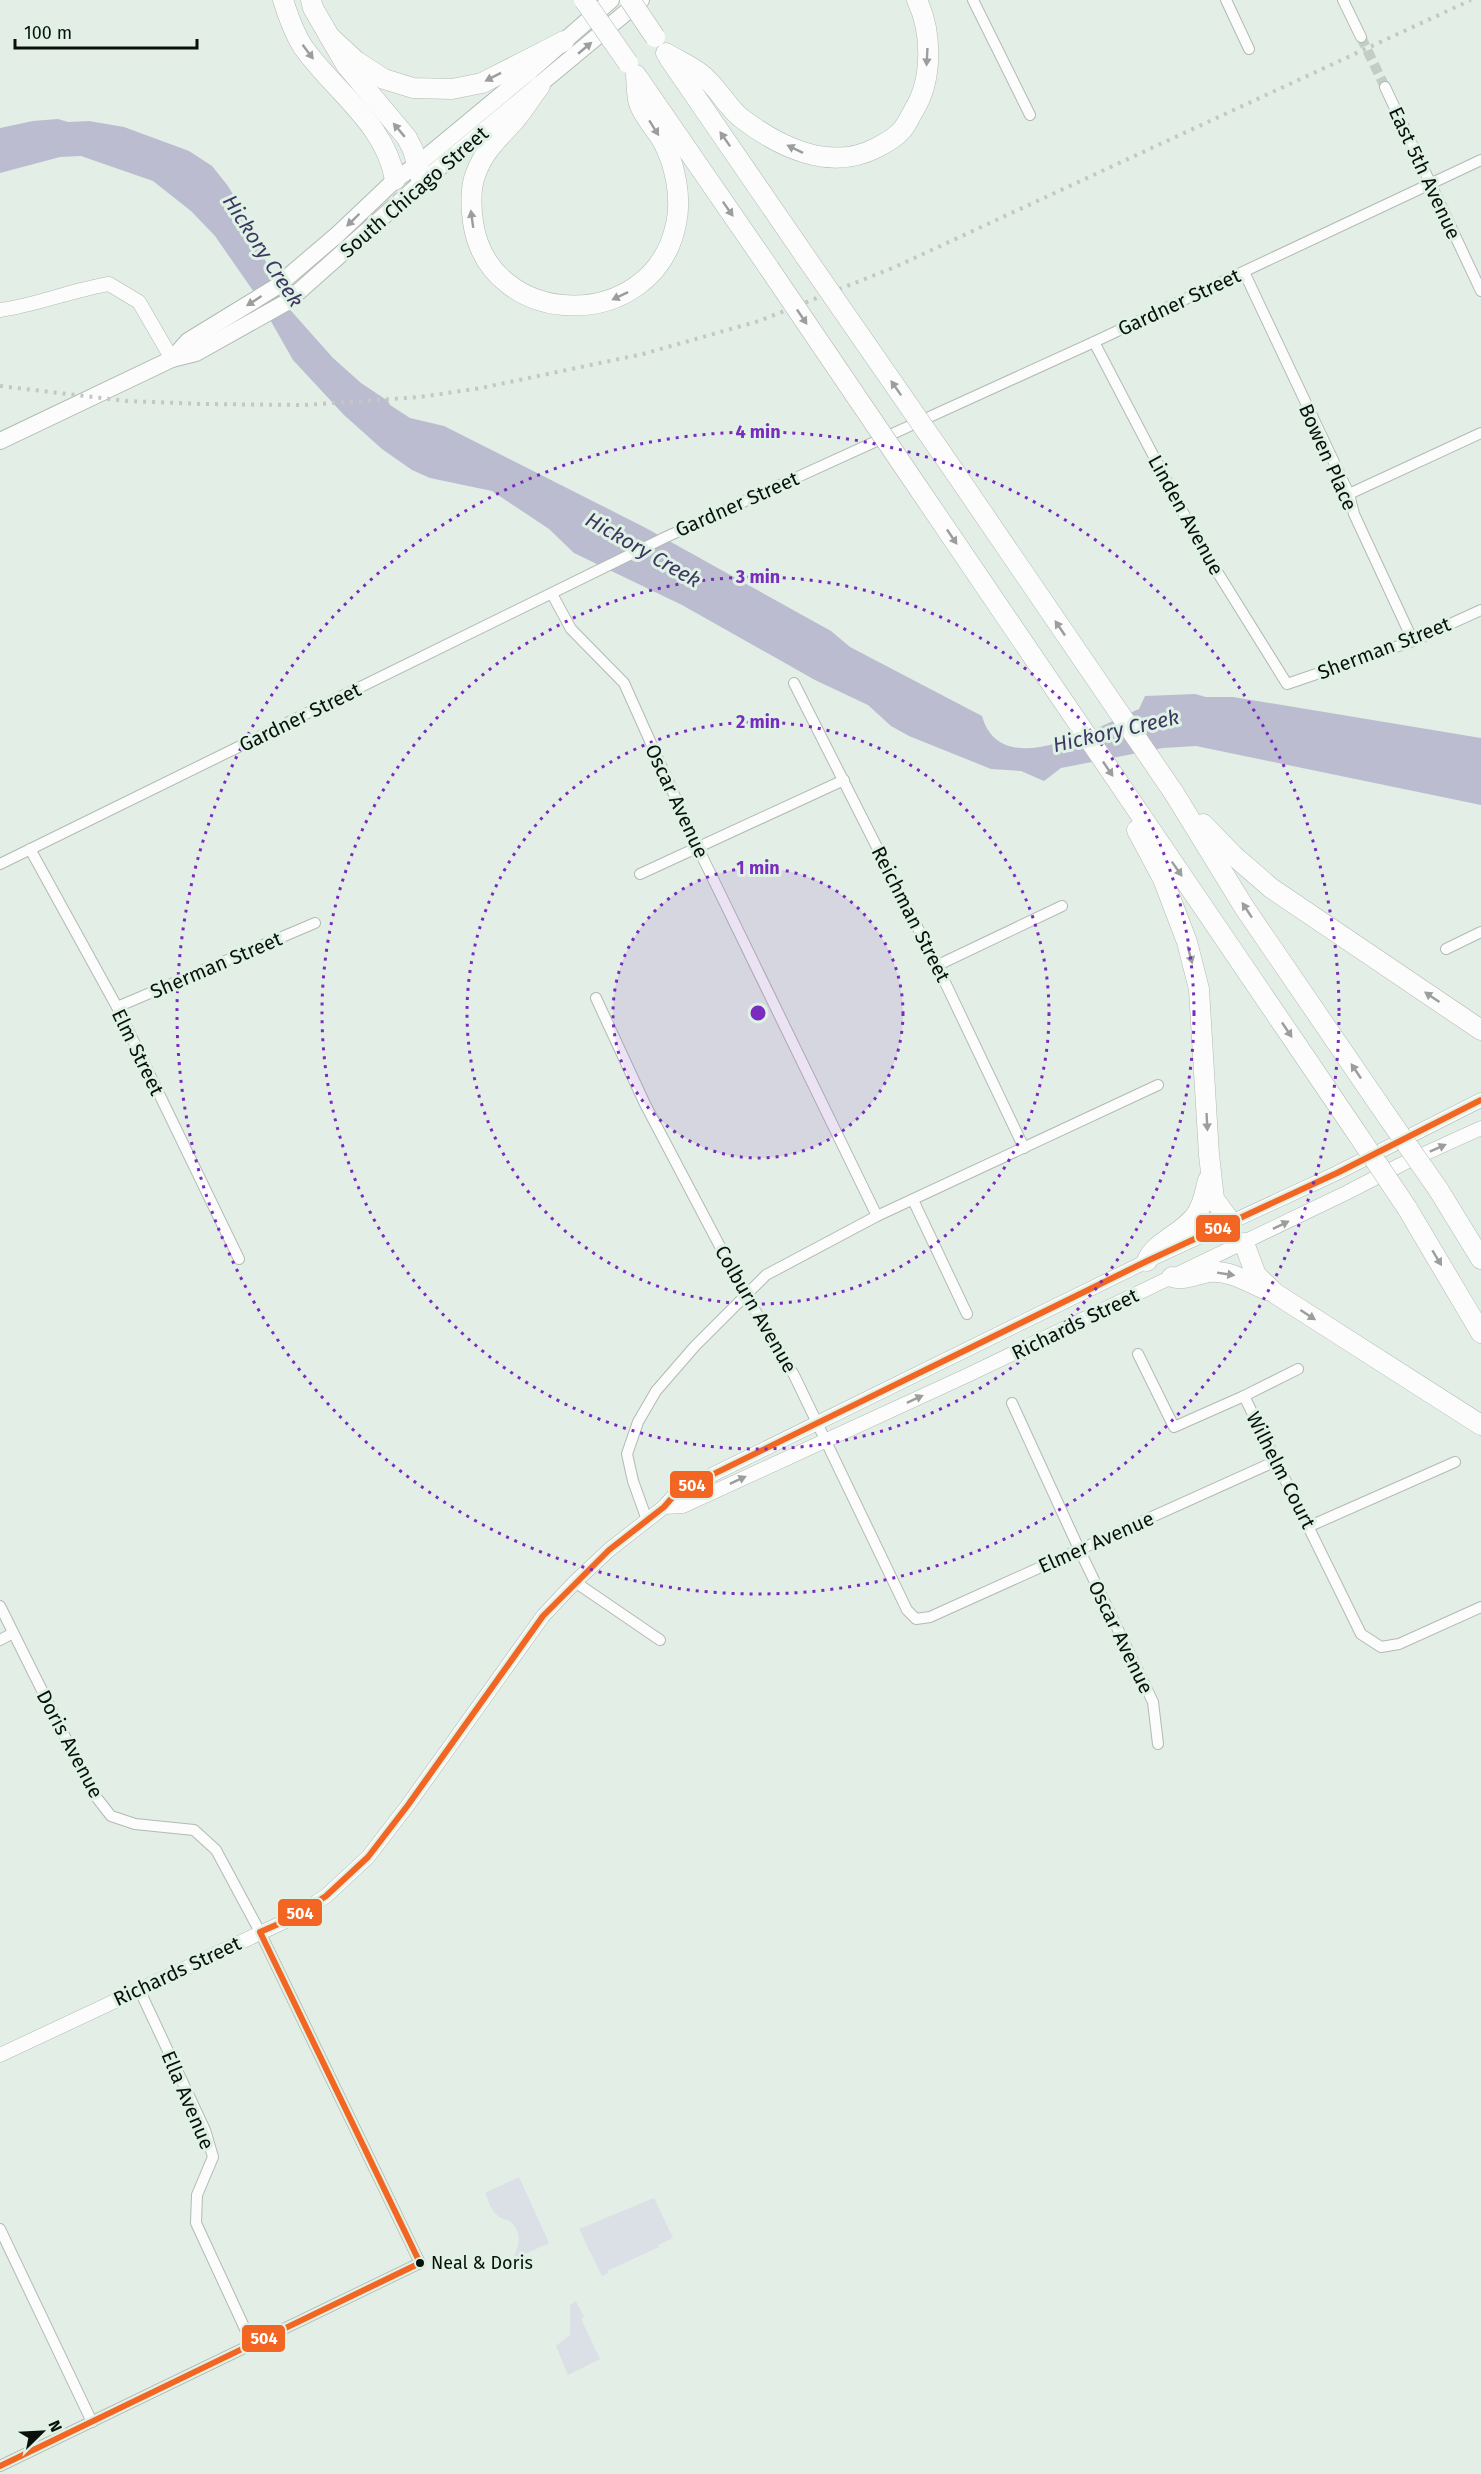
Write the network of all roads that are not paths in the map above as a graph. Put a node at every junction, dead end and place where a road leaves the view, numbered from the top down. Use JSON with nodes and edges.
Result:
{"nodes":[{"id":1,"x":283,"y":0,"type":"edge"},
{"id":2,"x":311,"y":0,"type":"edge"},
{"id":3,"x":584,"y":0,"type":"edge"},
{"id":4,"x":611,"y":0,"type":"edge"},
{"id":5,"x":630,"y":0,"type":"edge"},
{"id":6,"x":641,"y":0,"type":"edge"},
{"id":7,"x":917,"y":0,"type":"edge"},
{"id":8,"x":974,"y":0,"type":"edge"},
{"id":9,"x":1226,"y":0,"type":"edge"},
{"id":10,"x":1343,"y":0,"type":"edge"},
{"id":11,"x":329,"y":36,"type":"junction"},
{"id":12,"x":1361,"y":37,"type":"tunnel mouth"},
{"id":13,"x":564,"y":41,"type":"junction"},
{"id":14,"x":660,"y":45,"type":"junction"},
{"id":15,"x":1249,"y":49,"type":"dead end"},
{"id":16,"x":632,"y":69,"type":"junction"},
{"id":17,"x":540,"y":86,"type":"junction"},
{"id":18,"x":1385,"y":87,"type":"tunnel mouth"},
{"id":19,"x":1030,"y":115,"type":"dead end"},
{"id":20,"x":1481,"y":160,"type":"edge"},
{"id":21,"x":420,"y":173,"type":"junction"},
{"id":22,"x":395,"y":180,"type":"junction"},
{"id":23,"x":1431,"y":184,"type":"junction"},
{"id":24,"x":1244,"y":272,"type":"junction"},
{"id":25,"x":1481,"y":291,"type":"edge"},
{"id":26,"x":0,"y":310,"type":"edge"},
{"id":27,"x":234,"y":323,"type":"junction"},
{"id":28,"x":1094,"y":342,"type":"junction"},
{"id":29,"x":172,"y":358,"type":"junction"},
{"id":30,"x":1481,"y":433,"type":"edge"},
{"id":31,"x":0,"y":441,"type":"edge"},
{"id":32,"x":1349,"y":494,"type":"junction"},
{"id":33,"x":552,"y":594,"type":"junction"},
{"id":34,"x":1481,"y":610,"type":"edge"},
{"id":35,"x":1413,"y":641,"type":"junction"},
{"id":36,"x":794,"y":683,"type":"dead end"},
{"id":37,"x":1287,"y":684,"type":"joint"},
{"id":38,"x":844,"y":780,"type":"junction"},
{"id":39,"x":1174,"y":794,"type":"junction"},
{"id":40,"x":1131,"y":804,"type":"junction"},
{"id":41,"x":698,"y":848,"type":"junction"},
{"id":42,"x":30,"y":849,"type":"junction"},
{"id":43,"x":0,"y":864,"type":"edge"},
{"id":44,"x":640,"y":874,"type":"dead end"},
{"id":45,"x":1062,"y":906,"type":"dead end"},
{"id":46,"x":315,"y":923,"type":"dead end"},
{"id":47,"x":1481,"y":932,"type":"edge"},
{"id":48,"x":1446,"y":949,"type":"dead end"},
{"id":49,"x":936,"y":966,"type":"junction"},
{"id":50,"x":596,"y":998,"type":"dead end"},
{"id":51,"x":117,"y":1007,"type":"junction"},
{"id":52,"x":1481,"y":1030,"type":"edge"},
{"id":53,"x":1158,"y":1085,"type":"dead end"},
{"id":54,"x":1481,"y":1100,"type":"edge"},
{"id":55,"x":1481,"y":1128,"type":"edge"},
{"id":56,"x":1024,"y":1148,"type":"junction"},
{"id":57,"x":1210,"y":1168,"type":"junction"},
{"id":58,"x":913,"y":1200,"type":"junction"},
{"id":59,"x":876,"y":1216,"type":"junction"},
{"id":60,"x":1230,"y":1221,"type":"junction"},
{"id":61,"x":1244,"y":1243,"type":"junction"},
{"id":62,"x":239,"y":1258,"type":"dead end"},
{"id":63,"x":1481,"y":1259,"type":"edge"},
{"id":64,"x":1147,"y":1261,"type":"junction"},
{"id":65,"x":1172,"y":1277,"type":"junction"},
{"id":66,"x":745,"y":1294,"type":"junction"},
{"id":67,"x":1276,"y":1294,"type":"junction"},
{"id":68,"x":967,"y":1314,"type":"dead end"},
{"id":69,"x":1481,"y":1333,"type":"edge"},
{"id":70,"x":1138,"y":1354,"type":"dead end"},
{"id":71,"x":1298,"y":1369,"type":"dead end"},
{"id":72,"x":1244,"y":1396,"type":"junction"},
{"id":73,"x":1012,"y":1402,"type":"dead end"},
{"id":74,"x":817,"y":1424,"type":"junction"},
{"id":75,"x":1481,"y":1425,"type":"edge"},
{"id":76,"x":825,"y":1440,"type":"junction"},
{"id":77,"x":1276,"y":1461,"type":"junction"},
{"id":78,"x":1455,"y":1462,"type":"dead end"},
{"id":79,"x":664,"y":1507,"type":"junction"},
{"id":80,"x":647,"y":1520,"type":"junction"},
{"id":81,"x":1310,"y":1526,"type":"junction"},
{"id":82,"x":1079,"y":1549,"type":"junction"},
{"id":83,"x":575,"y":1582,"type":"junction"},
{"id":84,"x":0,"y":1606,"type":"edge"},
{"id":85,"x":1481,"y":1607,"type":"edge"},
{"id":86,"x":916,"y":1619,"type":"joint"},
{"id":87,"x":13,"y":1634,"type":"junction"},
{"id":88,"x":0,"y":1640,"type":"edge"},
{"id":89,"x":660,"y":1640,"type":"dead end"},
{"id":90,"x":1158,"y":1744,"type":"dead end"},
{"id":91,"x":260,"y":1932,"type":"junction"},
{"id":92,"x":139,"y":1989,"type":"junction"},
{"id":93,"x":0,"y":2055,"type":"edge"},
{"id":94,"x":0,"y":2229,"type":"edge"},
{"id":95,"x":252,"y":2344,"type":"junction"},
{"id":96,"x":92,"y":2422,"type":"junction"},
{"id":97,"x":0,"y":2466,"type":"edge"}],
"edges":[{"from":1,"to":22,"type":"highway","one_way":true},
{"from":2,"to":11,"type":"highway"},
{"from":3,"to":16,"type":"highway","bridge":true},
{"from":4,"to":13,"type":"main road","name":"South Chicago Street"},
{"from":5,"to":14,"type":"highway","bridge":true},
{"from":17,"to":6,"type":"main road","name":"South Chicago Street","one_way":true},
{"from":7,"to":14,"type":"highway","one_way":true},
{"from":8,"to":19,"type":"street"},
{"from":9,"to":15,"type":"street"},
{"from":10,"to":12,"type":"street"},
{"from":13,"to":11,"type":"highway","one_way":true},
{"from":21,"to":11,"type":"highway","one_way":true},
{"from":13,"to":21,"type":"main road","name":"South Chicago Street"},
{"from":39,"to":14,"type":"highway","one_way":true,"bridge":true},
{"from":16,"to":17,"type":"highway","one_way":true},
{"from":16,"to":40,"type":"highway","one_way":true,"bridge":true},
{"from":17,"to":21,"type":"main road","name":"South Chicago Street"},
{"from":18,"to":23,"type":"street","name":"East 5th Avenue"},
{"from":20,"to":23,"type":"street","name":"Gardner Street"},
{"from":21,"to":22,"type":"main road","name":"South Chicago Street"},
{"from":21,"to":27,"type":"main road","name":"South Chicago Street"},
{"from":22,"to":27,"type":"main road","name":"South Chicago Street","one_way":true},
{"from":23,"to":24,"type":"street","name":"Gardner Street"},
{"from":23,"to":25,"type":"street","name":"East 5th Avenue"},
{"from":24,"to":28,"type":"street","name":"Gardner Street"},
{"from":24,"to":32,"type":"street","name":"Bowen Place"},
{"from":26,"to":29,"type":"street"},
{"from":27,"to":29,"type":"main road","name":"South Chicago Street"},
{"from":28,"to":33,"type":"street","name":"Gardner Street"},
{"from":28,"to":37,"type":"street","name":"Linden Avenue"},
{"from":29,"to":31,"type":"main road","name":"South Chicago Street"},
{"from":30,"to":32,"type":"street"},
{"from":32,"to":35,"type":"street","name":"Bowen Place"},
{"from":33,"to":41,"type":"street","name":"Oscar Avenue"},
{"from":33,"to":42,"type":"street","name":"Gardner Street"},
{"from":34,"to":35,"type":"street","name":"Sherman Street"},
{"from":35,"to":37,"type":"street","name":"Sherman Street"},
{"from":36,"to":38,"type":"street","name":"Reichman Street"},
{"from":38,"to":41,"type":"street"},
{"from":38,"to":49,"type":"street","name":"Reichman Street"},
{"from":52,"to":39,"type":"highway","one_way":true},
{"from":63,"to":39,"type":"highway","one_way":true,"bridge":true},
{"from":40,"to":57,"type":"highway","one_way":true},
{"from":40,"to":69,"type":"highway","one_way":true,"bridge":true},
{"from":41,"to":44,"type":"street"},
{"from":41,"to":59,"type":"street","name":"Oscar Avenue"},
{"from":42,"to":43,"type":"street","name":"Gardner Street"},
{"from":42,"to":51,"type":"street","name":"Elm Street"},
{"from":45,"to":49,"type":"street"},
{"from":46,"to":51,"type":"street","name":"Sherman Street"},
{"from":47,"to":48,"type":"street"},
{"from":49,"to":56,"type":"street","name":"Reichman Street"},
{"from":50,"to":66,"type":"street","name":"Colburn Avenue"},
{"from":51,"to":62,"type":"street","name":"Elm Street"},
{"from":53,"to":56,"type":"street"},
{"from":54,"to":60,"type":"street","name":"Richards Street"},
{"from":61,"to":55,"type":"street","name":"Richards Street","one_way":true},
{"from":56,"to":58,"type":"street"},
{"from":57,"to":60,"type":"highway"},
{"from":57,"to":64,"type":"highway"},
{"from":58,"to":59,"type":"street"},
{"from":58,"to":68,"type":"street"},
{"from":59,"to":66,"type":"street"},
{"from":60,"to":61,"type":"street"},
{"from":60,"to":64,"type":"street","name":"Richards Street"},
{"from":61,"to":65,"type":"street","name":"Richards Street"},
{"from":61,"to":67,"type":"highway"},
{"from":64,"to":74,"type":"street","name":"Richards Street"},
{"from":65,"to":67,"type":"highway","one_way":true},
{"from":76,"to":65,"type":"street","name":"Richards Street","one_way":true},
{"from":66,"to":74,"type":"street","name":"Colburn Avenue"},
{"from":66,"to":80,"type":"street"},
{"from":67,"to":75,"type":"highway","one_way":true},
{"from":70,"to":72,"type":"street","name":"Wilhelm Court"},
{"from":71,"to":72,"type":"street"},
{"from":72,"to":77,"type":"street","name":"Wilhelm Court"},
{"from":73,"to":82,"type":"street","name":"Oscar Avenue"},
{"from":74,"to":76,"type":"street","name":"Colburn Avenue"},
{"from":74,"to":79,"type":"street","name":"Richards Street"},
{"from":79,"to":76,"type":"street","name":"Richards Street","one_way":true},
{"from":76,"to":86,"type":"street","name":"Colburn Avenue"},
{"from":77,"to":81,"type":"street","name":"Wilhelm Court"},
{"from":77,"to":82,"type":"street","name":"Elmer Avenue"},
{"from":78,"to":81,"type":"street"},
{"from":79,"to":80,"type":"street","name":"Richards Street"},
{"from":80,"to":83,"type":"street","name":"Richards Street"},
{"from":81,"to":85,"type":"street","name":"Wilhelm Court"},
{"from":82,"to":86,"type":"street","name":"Elmer Avenue"},
{"from":82,"to":90,"type":"street","name":"Oscar Avenue"},
{"from":83,"to":89,"type":"street"},
{"from":83,"to":91,"type":"street","name":"Richards Street"},
{"from":84,"to":87,"type":"street","name":"Doris Avenue"},
{"from":87,"to":88,"type":"street"},
{"from":87,"to":91,"type":"street","name":"Doris Avenue"},
{"from":91,"to":92,"type":"street","name":"Richards Street"},
{"from":91,"to":95,"type":"street","name":"Doris Avenue"},
{"from":92,"to":93,"type":"street","name":"Richards Street"},
{"from":92,"to":95,"type":"street","name":"Ella Avenue"},
{"from":94,"to":96,"type":"street"},
{"from":95,"to":96,"type":"street"},
{"from":96,"to":97,"type":"street"}]}
